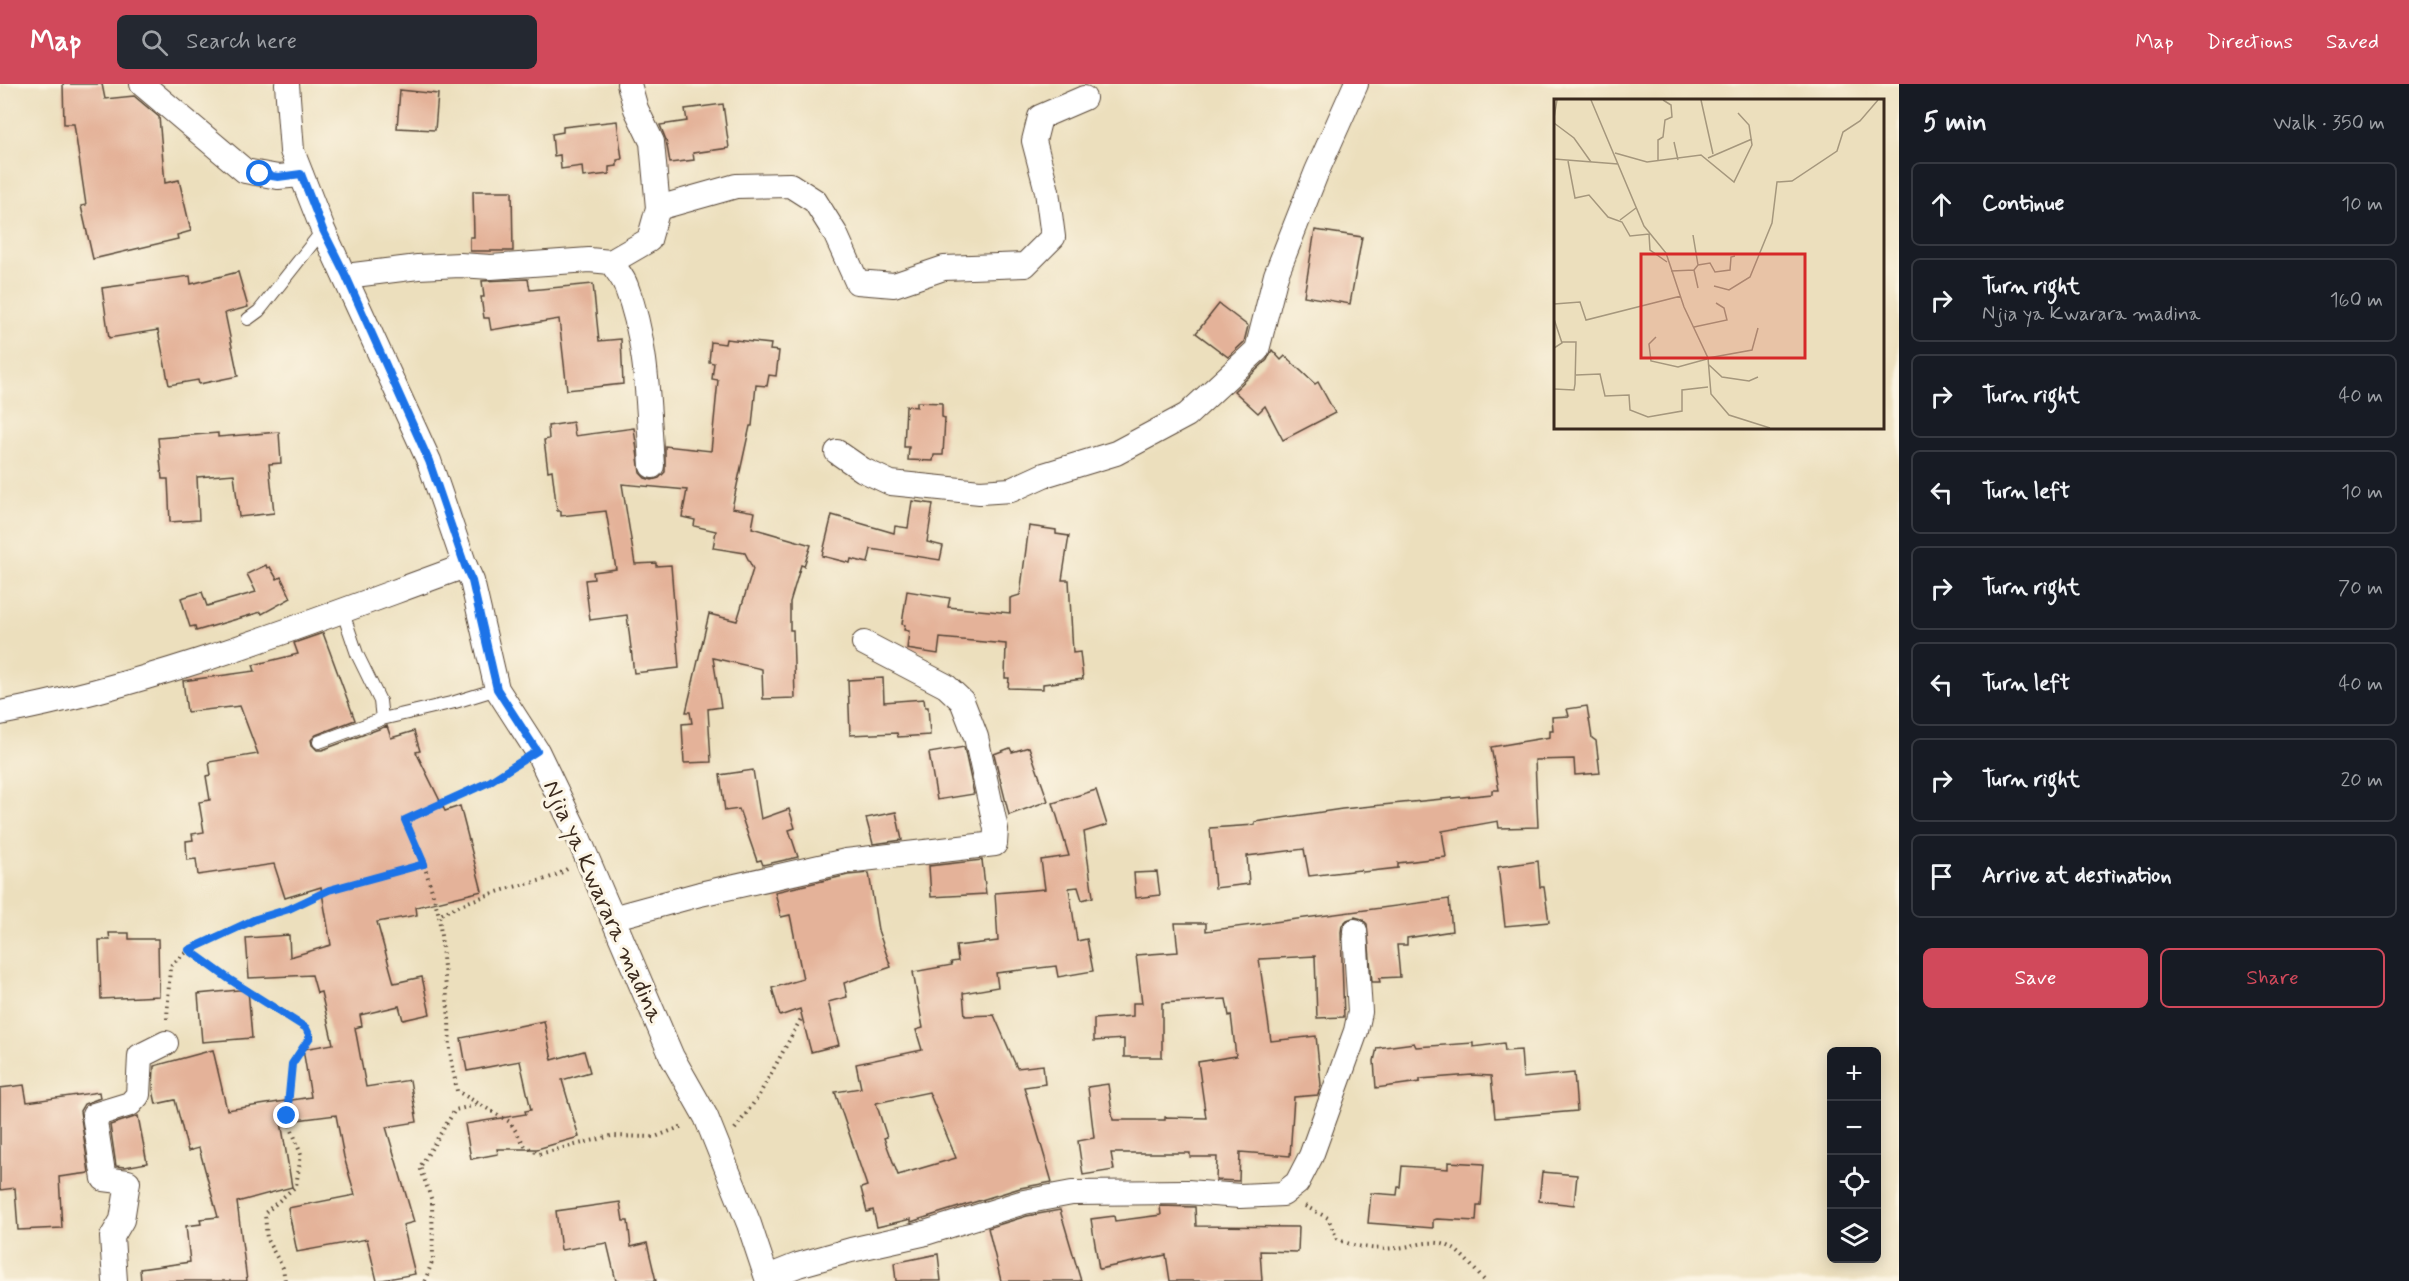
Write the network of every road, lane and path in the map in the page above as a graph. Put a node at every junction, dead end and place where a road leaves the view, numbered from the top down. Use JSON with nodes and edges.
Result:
{"nodes":[{"id":1,"x":142,"y":84,"type":"edge"},
{"id":2,"x":287,"y":84,"type":"edge"},
{"id":3,"x":629,"y":84,"type":"edge"},
{"id":4,"x":1356,"y":84,"type":"edge"},
{"id":5,"x":1084,"y":98,"type":"dead end"},
{"id":6,"x":301,"y":174,"type":"junction"},
{"id":7,"x":658,"y":208,"type":"junction"},
{"id":8,"x":323,"y":230,"type":"junction"},
{"id":9,"x":611,"y":262,"type":"junction"},
{"id":10,"x":346,"y":276,"type":"junction"},
{"id":11,"x":248,"y":319,"type":"dead end"},
{"id":12,"x":837,"y":453,"type":"dead end"},
{"id":13,"x":652,"y":466,"type":"dead end"},
{"id":14,"x":465,"y":566,"type":"junction"},
{"id":15,"x":342,"y":610,"type":"junction"},
{"id":16,"x":864,"y":643,"type":"dead end"},
{"id":17,"x":497,"y":689,"type":"junction"},
{"id":18,"x":0,"y":713,"type":"edge"},
{"id":19,"x":382,"y":719,"type":"junction"},
{"id":20,"x":319,"y":742,"type":"dead end"},
{"id":21,"x":537,"y":751,"type":"junction"},
{"id":22,"x":584,"y":851,"type":"junction"},
{"id":23,"x":424,"y":864,"type":"junction"},
{"id":24,"x":439,"y":915,"type":"junction"},
{"id":25,"x":612,"y":918,"type":"junction"},
{"id":26,"x":1355,"y":931,"type":"dead end"},
{"id":27,"x":189,"y":950,"type":"junction"},
{"id":28,"x":802,"y":1017,"type":"dead end"},
{"id":29,"x":166,"y":1043,"type":"joint"},
{"id":30,"x":481,"y":1103,"type":"junction"},
{"id":31,"x":706,"y":1117,"type":"junction"},
{"id":32,"x":719,"y":1151,"type":"junction"},
{"id":33,"x":1283,"y":1194,"type":"junction"},
{"id":34,"x":768,"y":1279,"type":"edge"},
{"id":35,"x":115,"y":1281,"type":"edge"},
{"id":36,"x":285,"y":1281,"type":"edge"},
{"id":37,"x":425,"y":1281,"type":"edge"},
{"id":38,"x":1485,"y":1281,"type":"edge"}],
"edges":[{"from":1,"to":6,"type":"street"},
{"from":2,"to":6,"type":"street","name":"Njia ya Kwarara madina"},
{"from":3,"to":7,"type":"street"},
{"from":4,"to":12,"type":"street"},
{"from":5,"to":7,"type":"street"},
{"from":6,"to":8,"type":"street","name":"Njia ya Kwarara madina"},
{"from":7,"to":9,"type":"street"},
{"from":8,"to":10,"type":"street","name":"Njia ya Kwarara madina"},
{"from":8,"to":11,"type":"lane"},
{"from":9,"to":10,"type":"street"},
{"from":9,"to":13,"type":"street"},
{"from":10,"to":14,"type":"street","name":"Njia ya Kwarara madina"},
{"from":14,"to":15,"type":"street"},
{"from":14,"to":17,"type":"street","name":"Njia ya Kwarara madina"},
{"from":15,"to":18,"type":"street"},
{"from":15,"to":19,"type":"lane"},
{"from":16,"to":25,"type":"street"},
{"from":17,"to":19,"type":"lane"},
{"from":17,"to":21,"type":"street","name":"Njia ya Kwarara madina"},
{"from":19,"to":20,"type":"lane"},
{"from":21,"to":22,"type":"street","name":"Njia ya Kwarara madina"},
{"from":21,"to":23,"type":"path"},
{"from":22,"to":24,"type":"path"},
{"from":22,"to":25,"type":"street","name":"Njia ya Kwarara madina"},
{"from":23,"to":24,"type":"path"},
{"from":23,"to":27,"type":"path"},
{"from":24,"to":30,"type":"path"},
{"from":25,"to":31,"type":"street","name":"Njia ya Kwarara madina"},
{"from":26,"to":33,"type":"street"},
{"from":27,"to":29,"type":"path"},
{"from":27,"to":36,"type":"path"},
{"from":28,"to":32,"type":"path"},
{"from":29,"to":35,"type":"street"},
{"from":30,"to":31,"type":"path"},
{"from":30,"to":37,"type":"path"},
{"from":31,"to":32,"type":"street","name":"Njia ya Kwarara madina"},
{"from":32,"to":34,"type":"street","name":"Njia ya Kwarara madina"},
{"from":33,"to":34,"type":"street"},
{"from":33,"to":38,"type":"path"}]}
